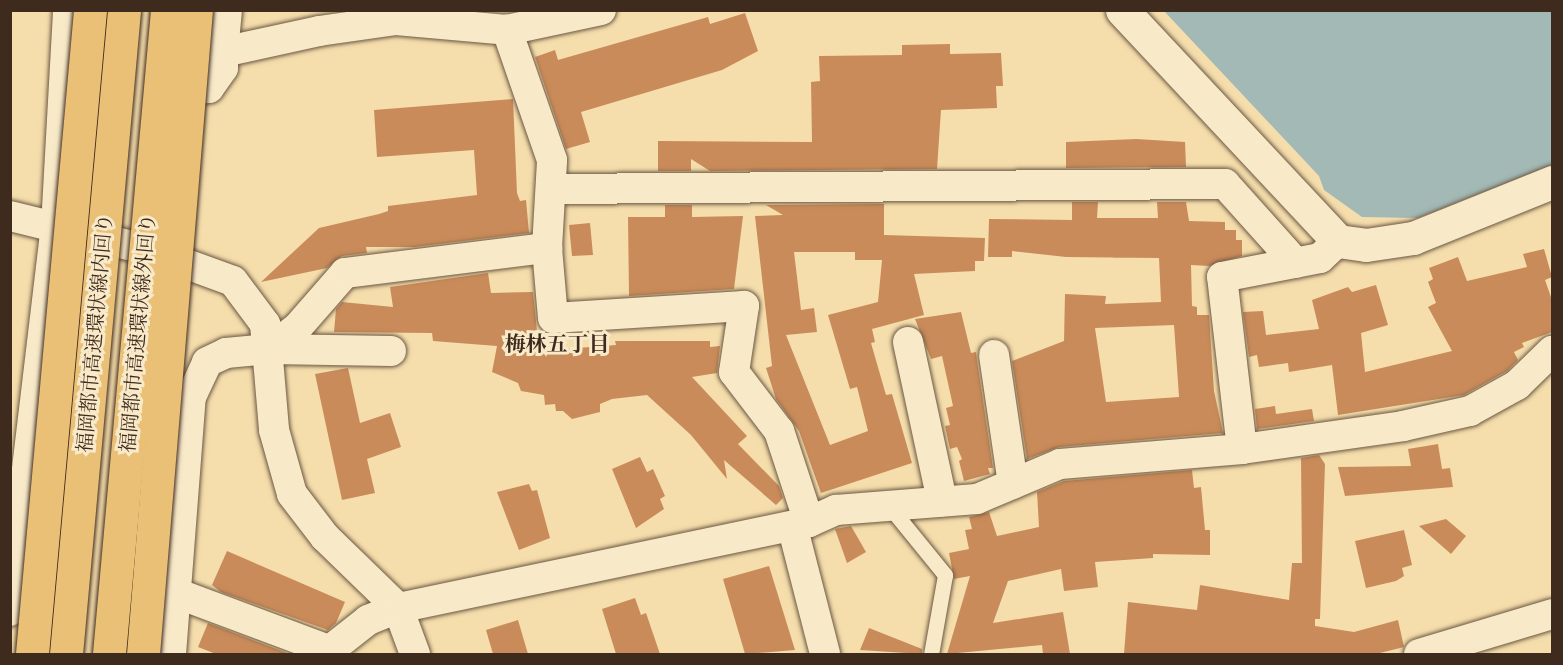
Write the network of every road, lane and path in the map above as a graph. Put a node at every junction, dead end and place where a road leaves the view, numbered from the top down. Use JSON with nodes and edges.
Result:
{"nodes":[{"id":1,"x":68,"y":10,"type":"edge"},
{"id":2,"x":90,"y":10,"type":"edge"},
{"id":3,"x":124,"y":10,"type":"edge"},
{"id":4,"x":167,"y":10,"type":"edge"},
{"id":5,"x":196,"y":10,"type":"edge"},
{"id":6,"x":227,"y":10,"type":"edge"},
{"id":7,"x":601,"y":10,"type":"edge"},
{"id":8,"x":1122,"y":10,"type":"edge"},
{"id":9,"x":396,"y":15,"type":"edge"},
{"id":10,"x":507,"y":30,"type":"junction"},
{"id":11,"x":224,"y":52,"type":"junction"},
{"id":12,"x":168,"y":90,"type":"dead end"},
{"id":13,"x":1552,"y":182,"type":"edge"},
{"id":14,"x":551,"y":189,"type":"junction"},
{"id":15,"x":10,"y":216,"type":"edge"},
{"id":16,"x":56,"y":227,"type":"junction"},
{"id":17,"x":1338,"y":240,"type":"junction"},
{"id":18,"x":547,"y":248,"type":"junction"},
{"id":19,"x":1296,"y":263,"type":"junction"},
{"id":20,"x":908,"y":342,"type":"dead end"},
{"id":21,"x":269,"y":350,"type":"junction"},
{"id":22,"x":391,"y":351,"type":"dead end"},
{"id":23,"x":1552,"y":351,"type":"edge"},
{"id":24,"x":994,"y":355,"type":"dead end"},
{"id":25,"x":1242,"y":449,"type":"junction"},
{"id":26,"x":1013,"y":484,"type":"junction"},
{"id":27,"x":942,"y":501,"type":"junction"},
{"id":28,"x":889,"y":506,"type":"junction"},
{"id":29,"x":801,"y":526,"type":"junction"},
{"id":30,"x":176,"y":593,"type":"junction"},
{"id":31,"x":398,"y":608,"type":"junction"},
{"id":32,"x":10,"y":611,"type":"edge"},
{"id":33,"x":1552,"y":614,"type":"edge"},
{"id":34,"x":328,"y":653,"type":"edge"},
{"id":35,"x":32,"y":654,"type":"edge"},
{"id":36,"x":66,"y":654,"type":"edge"},
{"id":37,"x":109,"y":654,"type":"edge"},
{"id":38,"x":143,"y":654,"type":"edge"},
{"id":39,"x":171,"y":654,"type":"edge"},
{"id":40,"x":415,"y":654,"type":"edge"},
{"id":41,"x":825,"y":654,"type":"edge"},
{"id":42,"x":931,"y":654,"type":"edge"},
{"id":43,"x":1419,"y":654,"type":"edge"}],
"edges":[{"from":1,"to":16,"type":"street"},
{"from":2,"to":35,"type":"highway","bridge":true},
{"from":3,"to":36,"type":"highway","name":"福岡都市高速環状線内回り","bridge":true},
{"from":4,"to":37,"type":"highway","name":"福岡都市高速環状線外回り","bridge":true},
{"from":5,"to":38,"type":"highway","bridge":true},
{"from":6,"to":11,"type":"street"},
{"from":7,"to":10,"type":"street"},
{"from":8,"to":17,"type":"street"},
{"from":9,"to":10,"type":"street"},
{"from":9,"to":11,"type":"street"},
{"from":10,"to":14,"type":"street"},
{"from":11,"to":12,"type":"street"},
{"from":13,"to":17,"type":"street"},
{"from":14,"to":18,"type":"street"},
{"from":14,"to":19,"type":"street"},
{"from":15,"to":16,"type":"street"},
{"from":16,"to":21,"type":"street"},
{"from":16,"to":32,"type":"street"},
{"from":17,"to":19,"type":"street"},
{"from":18,"to":21,"type":"street"},
{"from":18,"to":29,"type":"street"},
{"from":19,"to":25,"type":"street"},
{"from":20,"to":27,"type":"street"},
{"from":21,"to":22,"type":"street"},
{"from":21,"to":30,"type":"street"},
{"from":21,"to":31,"type":"street"},
{"from":23,"to":25,"type":"street"},
{"from":24,"to":26,"type":"street"},
{"from":25,"to":26,"type":"street"},
{"from":26,"to":27,"type":"street"},
{"from":27,"to":28,"type":"street"},
{"from":28,"to":29,"type":"street"},
{"from":28,"to":42,"type":"lane"},
{"from":29,"to":31,"type":"street"},
{"from":29,"to":41,"type":"street"},
{"from":30,"to":34,"type":"street"},
{"from":30,"to":39,"type":"street"},
{"from":31,"to":34,"type":"street"},
{"from":31,"to":40,"type":"street"},
{"from":33,"to":43,"type":"street"}]}
